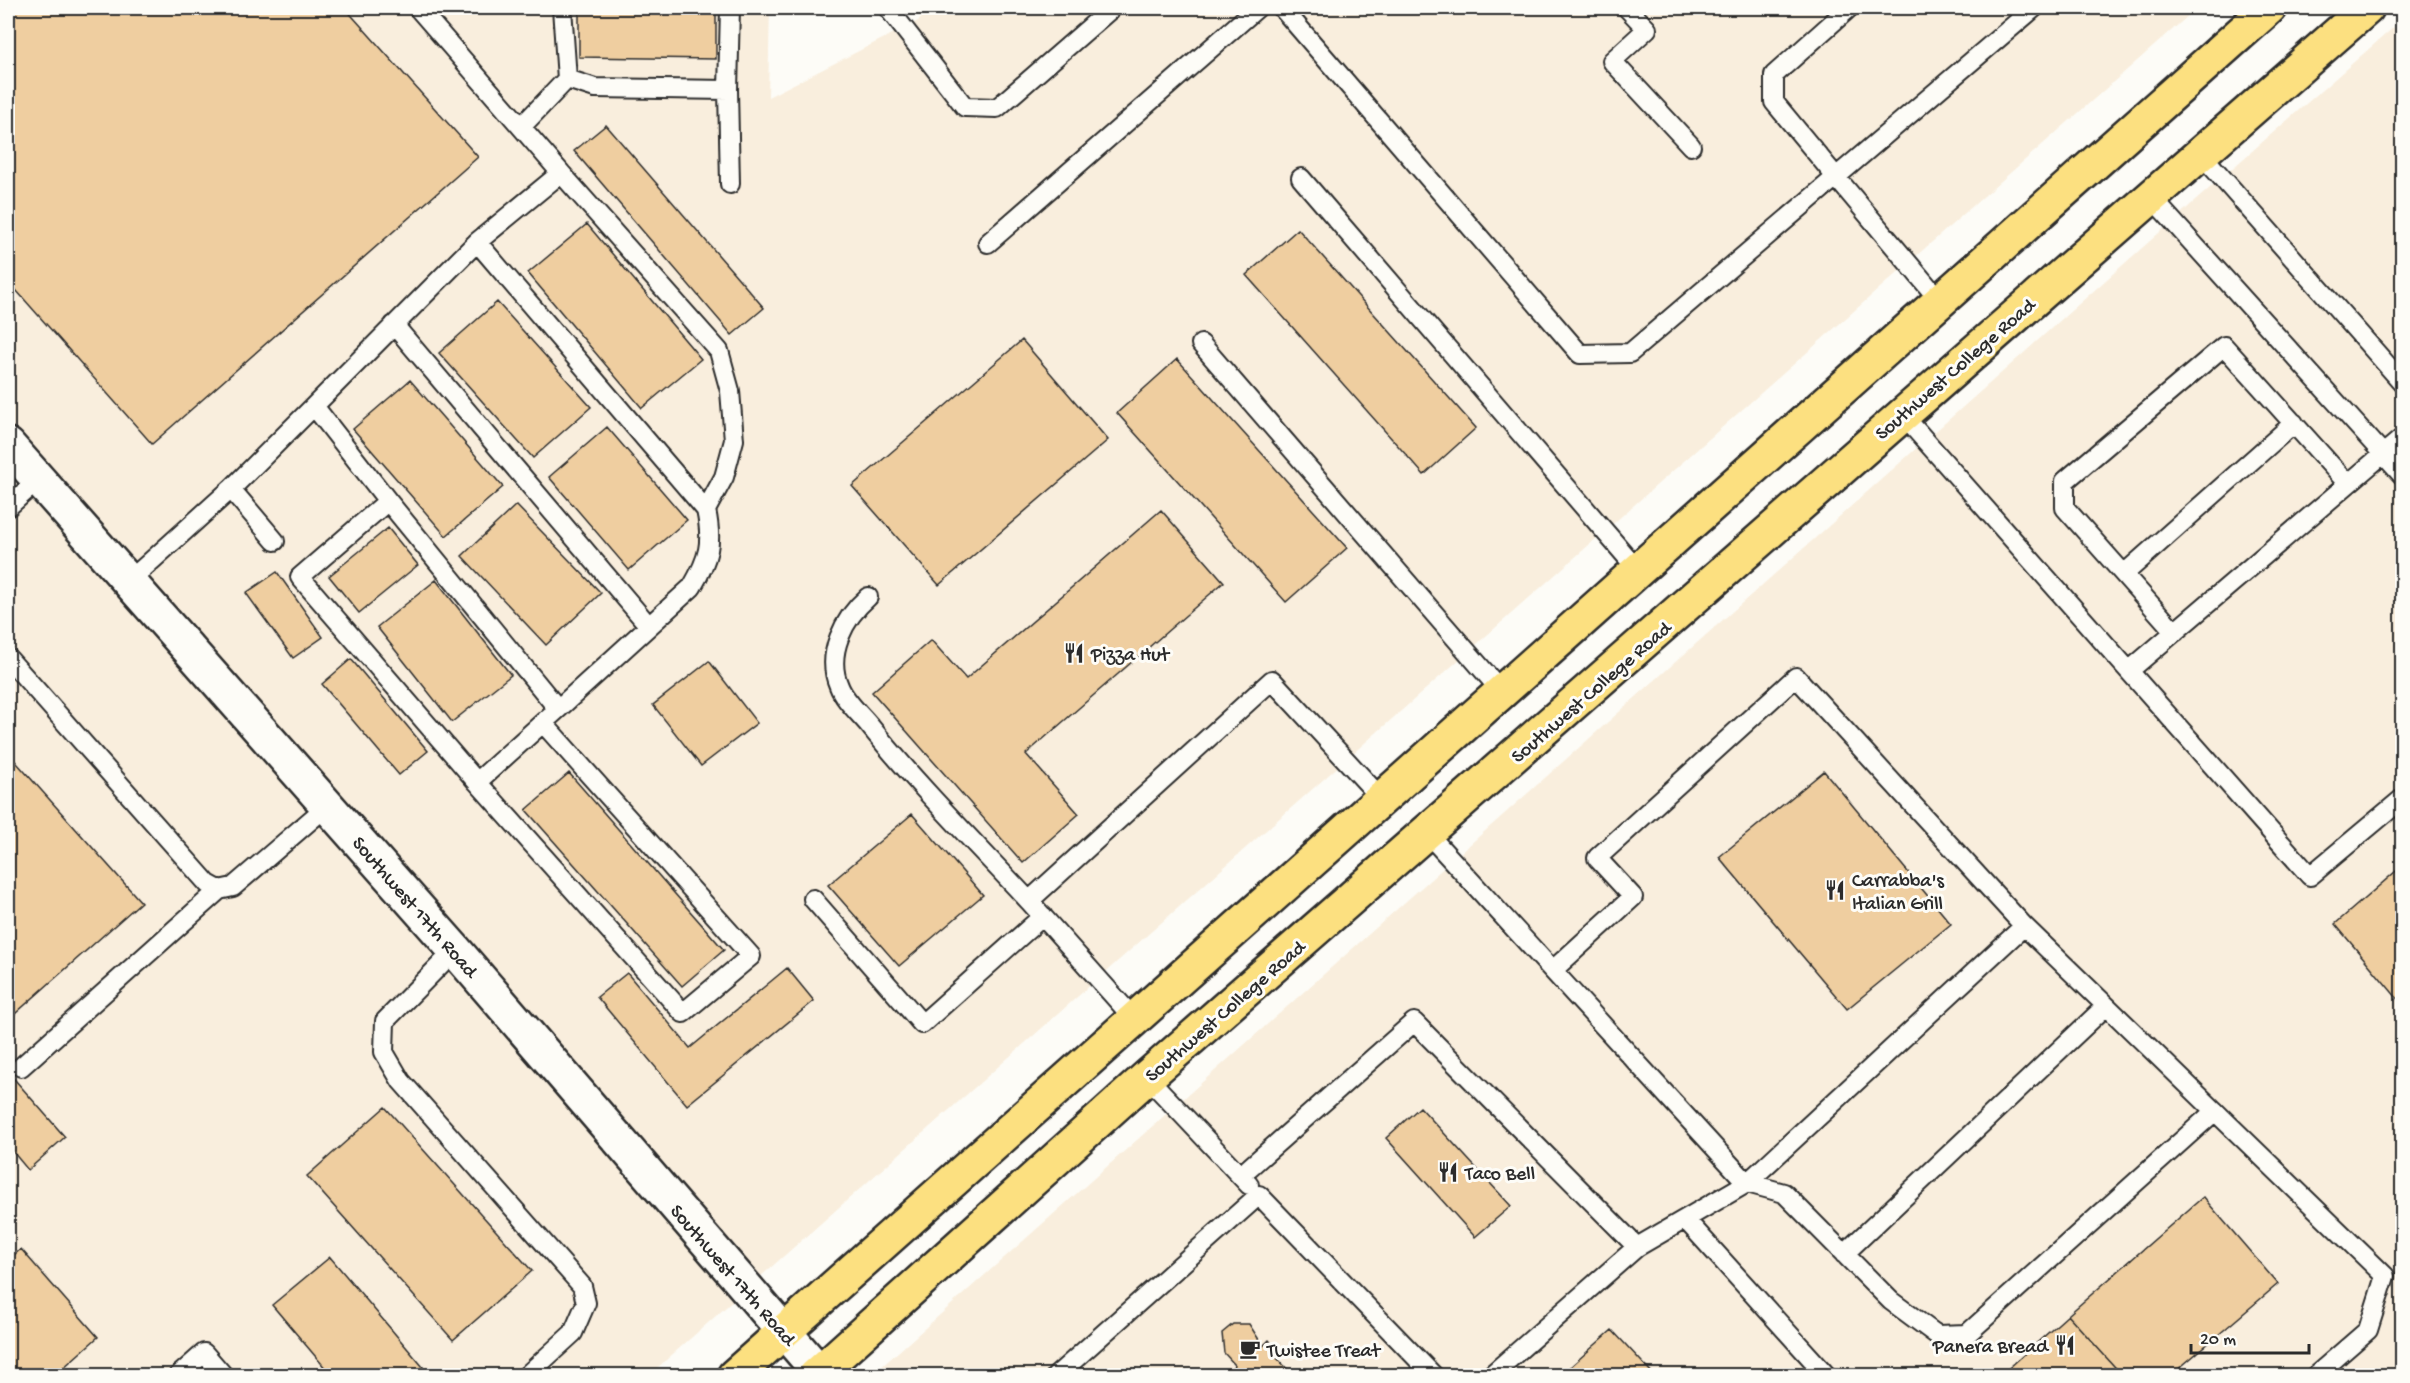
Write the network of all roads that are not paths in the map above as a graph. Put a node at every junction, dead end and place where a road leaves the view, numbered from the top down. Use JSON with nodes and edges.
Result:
{"nodes":[{"id":1,"x":418,"y":8,"type":"edge"},
{"id":2,"x":562,"y":8,"type":"edge"},
{"id":3,"x":730,"y":8,"type":"edge"},
{"id":4,"x":888,"y":8,"type":"edge"},
{"id":5,"x":1112,"y":8,"type":"edge"},
{"id":6,"x":1257,"y":8,"type":"edge"},
{"id":7,"x":1282,"y":8,"type":"edge"},
{"id":8,"x":1627,"y":8,"type":"edge"},
{"id":9,"x":1849,"y":8,"type":"edge"},
{"id":10,"x":2034,"y":8,"type":"edge"},
{"id":11,"x":2367,"y":8,"type":"edge"},
{"id":12,"x":2264,"y":9,"type":"edge"},
{"id":13,"x":567,"y":79,"type":"junction"},
{"id":14,"x":728,"y":90,"type":"junction"},
{"id":15,"x":522,"y":126,"type":"junction"},
{"id":16,"x":1691,"y":146,"type":"dead end"},
{"id":17,"x":2201,"y":154,"type":"junction"},
{"id":18,"x":561,"y":173,"type":"junction"},
{"id":19,"x":1836,"y":177,"type":"junction"},
{"id":20,"x":1300,"y":178,"type":"dead end"},
{"id":21,"x":730,"y":184,"type":"dead end"},
{"id":22,"x":2151,"y":197,"type":"junction"},
{"id":23,"x":477,"y":242,"type":"junction"},
{"id":24,"x":988,"y":243,"type":"dead end"},
{"id":25,"x":1940,"y":301,"type":"junction"},
{"id":26,"x":394,"y":325,"type":"junction"},
{"id":27,"x":1201,"y":344,"type":"dead end"},
{"id":28,"x":2403,"y":382,"type":"edge"},
{"id":29,"x":314,"y":405,"type":"junction"},
{"id":30,"x":1901,"y":413,"type":"junction"},
{"id":31,"x":2294,"y":423,"type":"junction"},
{"id":32,"x":2403,"y":438,"type":"edge"},
{"id":33,"x":8,"y":446,"type":"edge"},
{"id":34,"x":2385,"y":454,"type":"junction"},
{"id":35,"x":2403,"y":475,"type":"edge"},
{"id":36,"x":38,"y":480,"type":"junction"},
{"id":37,"x":2348,"y":484,"type":"junction"},
{"id":38,"x":231,"y":489,"type":"junction"},
{"id":39,"x":388,"y":501,"type":"junction"},
{"id":40,"x":8,"y":507,"type":"edge"},
{"id":41,"x":706,"y":510,"type":"junction"},
{"id":42,"x":275,"y":541,"type":"dead end"},
{"id":43,"x":1638,"y":570,"type":"junction"},
{"id":44,"x":2124,"y":574,"type":"junction"},
{"id":45,"x":128,"y":582,"type":"junction"},
{"id":46,"x":868,"y":597,"type":"dead end"},
{"id":47,"x":649,"y":626,"type":"junction"},
{"id":48,"x":2175,"y":632,"type":"junction"},
{"id":49,"x":8,"y":658,"type":"edge"},
{"id":50,"x":2130,"y":670,"type":"junction"},
{"id":51,"x":1502,"y":692,"type":"junction"},
{"id":52,"x":558,"y":709,"type":"junction"},
{"id":53,"x":543,"y":723,"type":"junction"},
{"id":54,"x":477,"y":782,"type":"junction"},
{"id":55,"x":1380,"y":797,"type":"junction"},
{"id":56,"x":2403,"y":799,"type":"edge"},
{"id":57,"x":327,"y":806,"type":"junction"},
{"id":58,"x":1427,"y":833,"type":"junction"},
{"id":59,"x":219,"y":890,"type":"junction"},
{"id":60,"x":813,"y":899,"type":"dead end"},
{"id":61,"x":1029,"y":901,"type":"junction"},
{"id":62,"x":1043,"y":916,"type":"junction"},
{"id":63,"x":2024,"y":926,"type":"junction"},
{"id":64,"x":455,"y":950,"type":"junction"},
{"id":65,"x":1553,"y":970,"type":"junction"},
{"id":66,"x":2106,"y":1006,"type":"junction"},
{"id":67,"x":1136,"y":1021,"type":"junction"},
{"id":68,"x":21,"y":1067,"type":"dead end"},
{"id":69,"x":1147,"y":1077,"type":"junction"},
{"id":70,"x":2215,"y":1111,"type":"junction"},
{"id":71,"x":1241,"y":1175,"type":"junction"},
{"id":72,"x":1747,"y":1183,"type":"junction"},
{"id":73,"x":1259,"y":1195,"type":"junction"},
{"id":74,"x":1686,"y":1220,"type":"junction"},
{"id":75,"x":1637,"y":1247,"type":"junction"},
{"id":76,"x":1844,"y":1254,"type":"junction"},
{"id":77,"x":783,"y":1332,"type":"junction"},
{"id":78,"x":819,"y":1374,"type":"edge"},
{"id":79,"x":178,"y":1376,"type":"edge"},
{"id":80,"x":224,"y":1376,"type":"edge"},
{"id":81,"x":526,"y":1376,"type":"edge"},
{"id":82,"x":734,"y":1376,"type":"edge"},
{"id":83,"x":1056,"y":1376,"type":"edge"},
{"id":84,"x":1434,"y":1376,"type":"edge"},
{"id":85,"x":1490,"y":1376,"type":"edge"},
{"id":86,"x":1827,"y":1376,"type":"edge"},
{"id":87,"x":2315,"y":1376,"type":"edge"}],
"edges":[{"from":1,"to":15,"type":"lane"},
{"from":2,"to":13,"type":"lane"},
{"from":3,"to":14,"type":"lane"},
{"from":4,"to":5,"type":"lane"},
{"from":6,"to":24,"type":"lane"},
{"from":7,"to":19,"type":"lane"},
{"from":8,"to":16,"type":"lane"},
{"from":9,"to":19,"type":"lane"},
{"from":10,"to":19,"type":"lane"},
{"from":11,"to":17,"type":"main road","name":"Southwest College Road"},
{"from":12,"to":25,"type":"main road"},
{"from":13,"to":14,"type":"lane"},
{"from":13,"to":15,"type":"lane"},
{"from":14,"to":21,"type":"lane"},
{"from":15,"to":18,"type":"lane"},
{"from":17,"to":22,"type":"main road","name":"Southwest College Road"},
{"from":17,"to":28,"type":"lane"},
{"from":18,"to":23,"type":"lane"},
{"from":18,"to":41,"type":"lane"},
{"from":19,"to":25,"type":"lane"},
{"from":20,"to":43,"type":"lane"},
{"from":22,"to":30,"type":"main road","name":"Southwest College Road"},
{"from":22,"to":34,"type":"lane"},
{"from":23,"to":26,"type":"lane"},
{"from":23,"to":41,"type":"lane"},
{"from":25,"to":43,"type":"main road"},
{"from":26,"to":29,"type":"lane"},
{"from":26,"to":47,"type":"lane"},
{"from":27,"to":51,"type":"lane"},
{"from":29,"to":38,"type":"lane"},
{"from":29,"to":39,"type":"lane"},
{"from":30,"to":50,"type":"lane"},
{"from":30,"to":58,"type":"main road","name":"Southwest College Road"},
{"from":31,"to":37,"type":"lane"},
{"from":31,"to":44,"type":"lane"},
{"from":31,"to":44,"type":"lane"},
{"from":32,"to":34,"type":"lane"},
{"from":33,"to":36,"type":"street","name":"Southwest 17th Road"},
{"from":34,"to":35,"type":"lane"},
{"from":34,"to":37,"type":"lane"},
{"from":36,"to":40,"type":"lane"},
{"from":36,"to":45,"type":"street","name":"Southwest 17th Road"},
{"from":37,"to":48,"type":"lane"},
{"from":38,"to":42,"type":"lane"},
{"from":38,"to":45,"type":"lane"},
{"from":39,"to":52,"type":"lane"},
{"from":39,"to":54,"type":"lane"},
{"from":41,"to":47,"type":"lane"},
{"from":43,"to":51,"type":"main road"},
{"from":44,"to":48,"type":"lane"},
{"from":45,"to":57,"type":"street","name":"Southwest 17th Road"},
{"from":46,"to":61,"type":"lane"},
{"from":47,"to":52,"type":"lane"},
{"from":48,"to":50,"type":"lane"},
{"from":49,"to":59,"type":"lane"},
{"from":50,"to":56,"type":"lane"},
{"from":51,"to":55,"type":"main road"},
{"from":52,"to":53,"type":"lane"},
{"from":53,"to":54,"type":"lane"},
{"from":53,"to":54,"type":"lane"},
{"from":55,"to":61,"type":"lane"},
{"from":55,"to":67,"type":"main road"},
{"from":57,"to":59,"type":"lane"},
{"from":57,"to":64,"type":"street","name":"Southwest 17th Road"},
{"from":58,"to":65,"type":"lane"},
{"from":58,"to":69,"type":"main road","name":"Southwest College Road"},
{"from":59,"to":68,"type":"lane"},
{"from":60,"to":62,"type":"lane"},
{"from":61,"to":62,"type":"lane"},
{"from":62,"to":67,"type":"lane"},
{"from":63,"to":65,"type":"lane"},
{"from":63,"to":66,"type":"lane"},
{"from":63,"to":72,"type":"lane"},
{"from":64,"to":77,"type":"street","name":"Southwest 17th Road"},
{"from":64,"to":81,"type":"lane"},
{"from":65,"to":72,"type":"lane"},
{"from":66,"to":70,"type":"lane"},
{"from":66,"to":76,"type":"lane"},
{"from":67,"to":77,"type":"main road"},
{"from":69,"to":71,"type":"lane"},
{"from":69,"to":78,"type":"main road","name":"Southwest College Road"},
{"from":70,"to":76,"type":"lane"},
{"from":70,"to":87,"type":"lane"},
{"from":71,"to":73,"type":"lane"},
{"from":71,"to":75,"type":"lane"},
{"from":72,"to":74,"type":"lane"},
{"from":72,"to":76,"type":"lane"},
{"from":73,"to":83,"type":"lane"},
{"from":73,"to":84,"type":"lane"},
{"from":74,"to":75,"type":"lane"},
{"from":74,"to":86,"type":"lane"},
{"from":75,"to":85,"type":"lane"},
{"from":77,"to":78,"type":"street","name":"Southwest 17th Road"},
{"from":77,"to":82,"type":"main road"},
{"from":79,"to":80,"type":"lane"}]}
